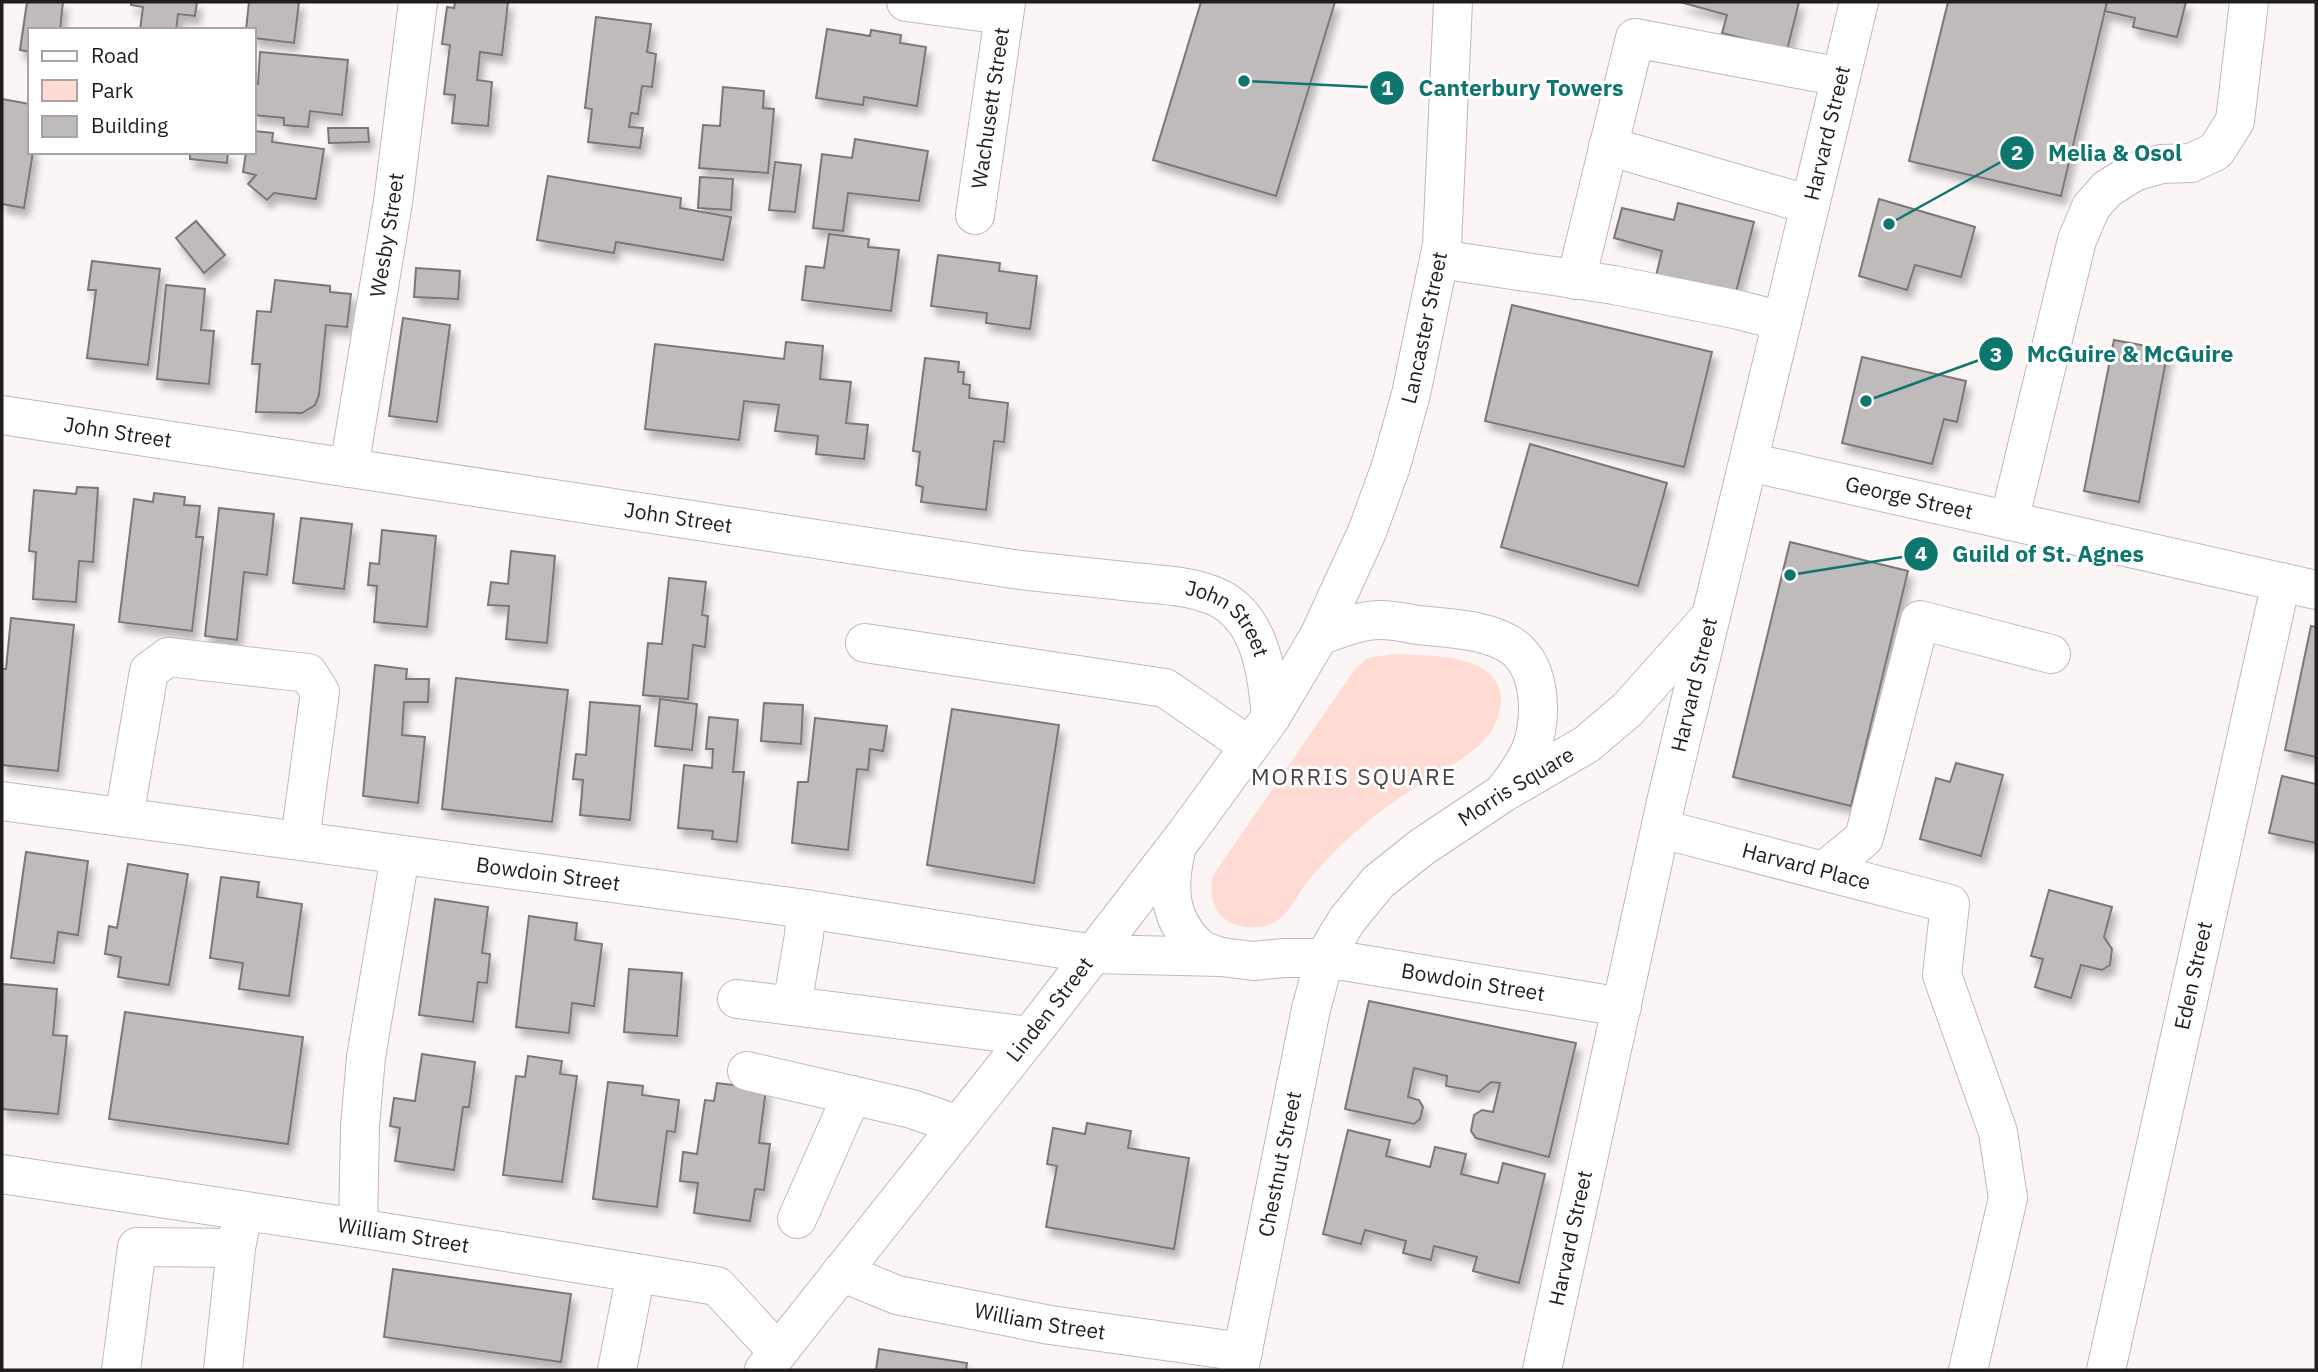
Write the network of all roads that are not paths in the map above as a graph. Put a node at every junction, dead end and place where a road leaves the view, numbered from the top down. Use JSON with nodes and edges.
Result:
{"nodes":[{"id":1,"x":418,"y":2,"type":"edge"},
{"id":2,"x":906,"y":2,"type":"edge"},
{"id":3,"x":1453,"y":2,"type":"edge"},
{"id":4,"x":1859,"y":2,"type":"edge"},
{"id":5,"x":2249,"y":2,"type":"edge"},
{"id":6,"x":1005,"y":8,"type":"edge"},
{"id":7,"x":1841,"y":77,"type":"junction"},
{"id":8,"x":1608,"y":146,"type":"junction"},
{"id":9,"x":1810,"y":205,"type":"junction"},
{"id":10,"x":975,"y":215,"type":"dead end"},
{"id":11,"x":1438,"y":260,"type":"junction"},
{"id":12,"x":1576,"y":281,"type":"junction"},
{"id":13,"x":1782,"y":321,"type":"junction"},
{"id":14,"x":2,"y":415,"type":"edge"},
{"id":15,"x":1749,"y":461,"type":"junction"},
{"id":16,"x":349,"y":468,"type":"junction"},
{"id":17,"x":2009,"y":520,"type":"junction"},
{"id":18,"x":2299,"y":586,"type":"edge"},
{"id":19,"x":1711,"y":616,"type":"junction"},
{"id":20,"x":1319,"y":636,"type":"junction"},
{"id":21,"x":865,"y":643,"type":"dead end"},
{"id":22,"x":2051,"y":654,"type":"dead end"},
{"id":23,"x":1260,"y":732,"type":"junction"},
{"id":24,"x":1503,"y":793,"type":"junction"},
{"id":25,"x":2,"y":801,"type":"edge"},
{"id":26,"x":124,"y":817,"type":"junction"},
{"id":27,"x":1662,"y":829,"type":"junction"},
{"id":28,"x":300,"y":840,"type":"junction"},
{"id":29,"x":1178,"y":844,"type":"junction"},
{"id":30,"x":400,"y":856,"type":"junction"},
{"id":31,"x":1824,"y":871,"type":"junction"},
{"id":32,"x":806,"y":909,"type":"junction"},
{"id":33,"x":1347,"y":920,"type":"junction"},
{"id":34,"x":1094,"y":954,"type":"junction"},
{"id":35,"x":1221,"y":957,"type":"junction"},
{"id":36,"x":1284,"y":958,"type":"junction"},
{"id":37,"x":1325,"y":958,"type":"junction"},
{"id":38,"x":737,"y":999,"type":"dead end"},
{"id":39,"x":792,"y":1006,"type":"junction"},
{"id":40,"x":1622,"y":1007,"type":"junction"},
{"id":41,"x":1029,"y":1036,"type":"junction"},
{"id":42,"x":747,"y":1071,"type":"dead end"},
{"id":43,"x":852,"y":1095,"type":"junction"},
{"id":44,"x":958,"y":1125,"type":"junction"},
{"id":45,"x":3,"y":1180,"type":"edge"},
{"id":46,"x":245,"y":1211,"type":"junction"},
{"id":47,"x":797,"y":1219,"type":"dead end"},
{"id":48,"x":359,"y":1228,"type":"junction"},
{"id":49,"x":236,"y":1248,"type":"junction"},
{"id":50,"x":841,"y":1272,"type":"junction"},
{"id":51,"x":636,"y":1273,"type":"junction"},
{"id":52,"x":771,"y":1361,"type":"edge"},
{"id":53,"x":1241,"y":1361,"type":"edge"},
{"id":54,"x":121,"y":1370,"type":"edge"},
{"id":55,"x":223,"y":1370,"type":"edge"},
{"id":56,"x":617,"y":1370,"type":"edge"},
{"id":57,"x":1542,"y":1370,"type":"edge"},
{"id":58,"x":1968,"y":1370,"type":"edge"},
{"id":59,"x":2106,"y":1370,"type":"edge"}],
"edges":[{"from":1,"to":16,"type":"street","name":"Wesby Street"},
{"from":2,"to":6,"type":"street"},
{"from":3,"to":11,"type":"street","name":"Lancaster Street"},
{"from":4,"to":7,"type":"street","name":"Harvard Street"},
{"from":5,"to":17,"type":"street"},
{"from":6,"to":10,"type":"street","name":"Wachusett Street"},
{"from":7,"to":8,"type":"street"},
{"from":7,"to":9,"type":"street","name":"Harvard Street"},
{"from":8,"to":9,"type":"street"},
{"from":8,"to":12,"type":"street"},
{"from":9,"to":13,"type":"street","name":"Harvard Street"},
{"from":11,"to":12,"type":"street"},
{"from":11,"to":20,"type":"street","name":"Lancaster Street"},
{"from":12,"to":13,"type":"street"},
{"from":13,"to":15,"type":"street","name":"Harvard Street"},
{"from":14,"to":16,"type":"street","name":"John Street"},
{"from":15,"to":17,"type":"street","name":"George Street"},
{"from":15,"to":19,"type":"street","name":"Harvard Street"},
{"from":16,"to":23,"type":"street","name":"John Street"},
{"from":17,"to":18,"type":"street","name":"George Street"},
{"from":18,"to":59,"type":"street","name":"Eden Street"},
{"from":19,"to":24,"type":"street","name":"Morris Square"},
{"from":19,"to":27,"type":"street","name":"Harvard Street"},
{"from":20,"to":23,"type":"street","name":"Linden Street"},
{"from":20,"to":24,"type":"street"},
{"from":21,"to":23,"type":"street"},
{"from":22,"to":31,"type":"street"},
{"from":23,"to":29,"type":"street","name":"Linden Street"},
{"from":24,"to":33,"type":"street","name":"Morris Square"},
{"from":25,"to":26,"type":"street","name":"Bowdoin Street"},
{"from":26,"to":28,"type":"street","name":"Bowdoin Street"},
{"from":26,"to":28,"type":"street"},
{"from":27,"to":31,"type":"street","name":"Harvard Place"},
{"from":27,"to":40,"type":"street","name":"Harvard Street"},
{"from":28,"to":30,"type":"street","name":"Bowdoin Street"},
{"from":29,"to":34,"type":"street","name":"Linden Street"},
{"from":29,"to":35,"type":"street"},
{"from":30,"to":32,"type":"street","name":"Bowdoin Street"},
{"from":30,"to":48,"type":"street"},
{"from":31,"to":58,"type":"street","name":"Harvard Place"},
{"from":32,"to":34,"type":"street","name":"Bowdoin Street"},
{"from":32,"to":39,"type":"street"},
{"from":33,"to":36,"type":"street"},
{"from":33,"to":37,"type":"street","name":"Morris Square"},
{"from":34,"to":35,"type":"street","name":"Bowdoin Street"},
{"from":34,"to":41,"type":"street","name":"Linden Street"},
{"from":35,"to":36,"type":"street","name":"Bowdoin Street"},
{"from":36,"to":37,"type":"street","name":"Bowdoin Street"},
{"from":37,"to":40,"type":"street","name":"Bowdoin Street"},
{"from":37,"to":53,"type":"street","name":"Chestnut Street"},
{"from":38,"to":39,"type":"street"},
{"from":39,"to":41,"type":"street"},
{"from":40,"to":57,"type":"street","name":"Harvard Street"},
{"from":41,"to":44,"type":"street","name":"Linden Street"},
{"from":42,"to":43,"type":"street"},
{"from":43,"to":44,"type":"street"},
{"from":43,"to":47,"type":"street"},
{"from":44,"to":50,"type":"street","name":"Linden Street"},
{"from":45,"to":46,"type":"street","name":"William Street"},
{"from":46,"to":48,"type":"street","name":"William Street"},
{"from":46,"to":49,"type":"street"},
{"from":48,"to":51,"type":"street","name":"William Street"},
{"from":49,"to":54,"type":"street"},
{"from":49,"to":55,"type":"street"},
{"from":50,"to":52,"type":"street","name":"Linden Street"},
{"from":50,"to":53,"type":"street","name":"William Street"},
{"from":51,"to":52,"type":"street","name":"William Street"},
{"from":51,"to":56,"type":"street"}]}
